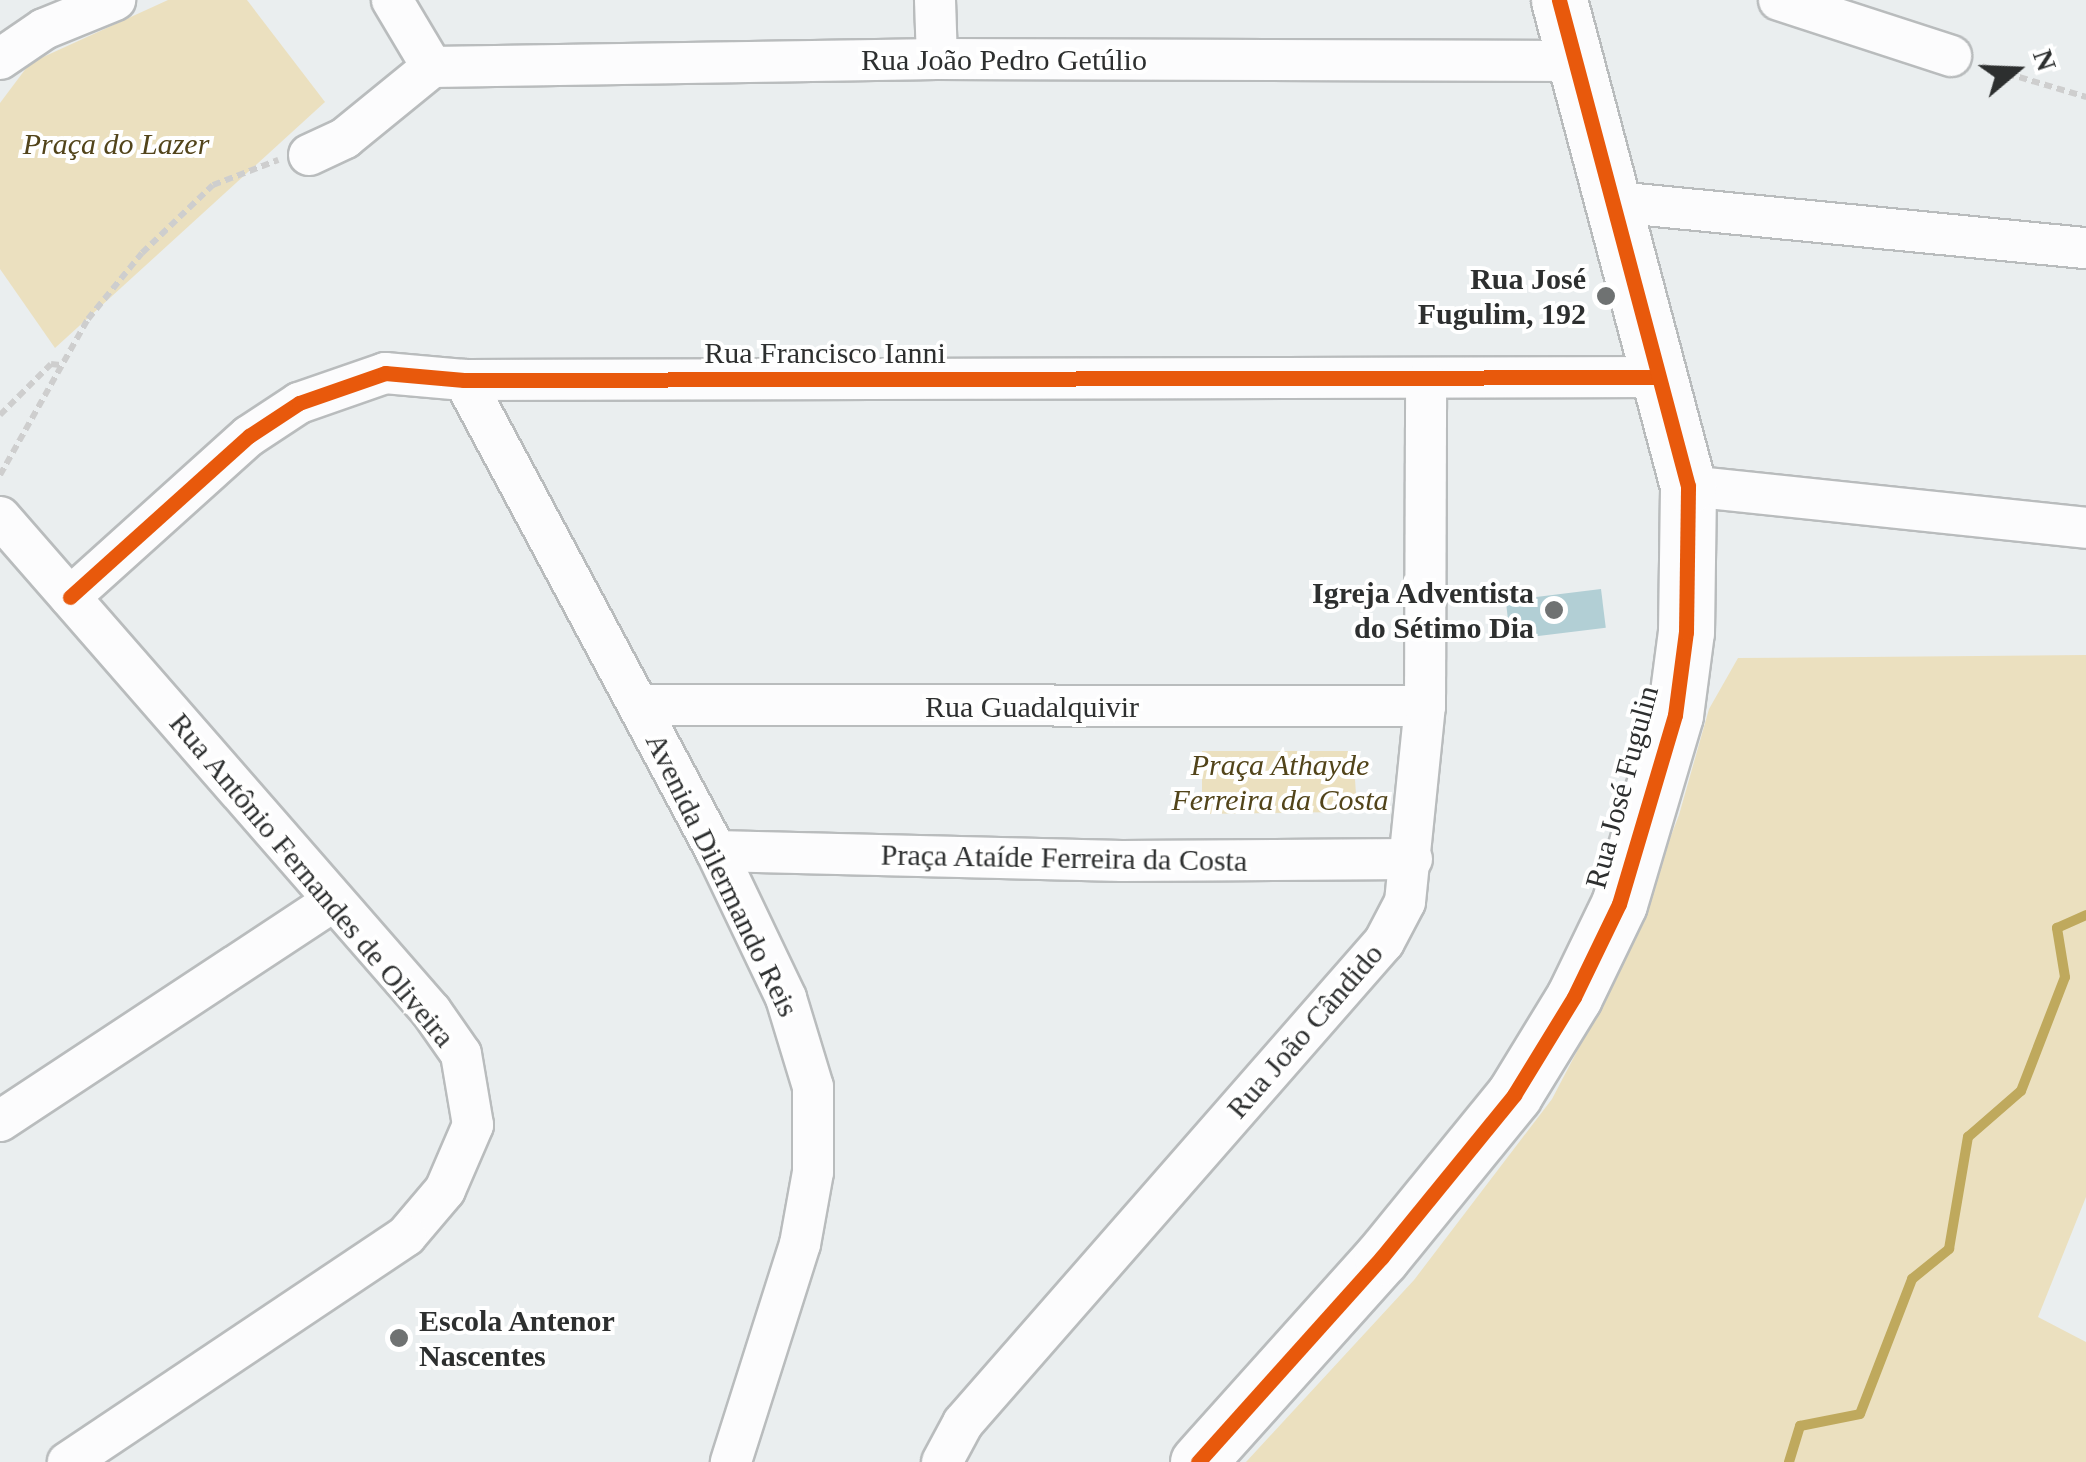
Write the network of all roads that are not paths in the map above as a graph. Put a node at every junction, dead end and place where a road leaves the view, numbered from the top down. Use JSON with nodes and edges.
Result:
{"nodes":[{"id":1,"x":116,"y":0,"type":"edge"},
{"id":2,"x":392,"y":0,"type":"edge"},
{"id":3,"x":935,"y":0,"type":"edge"},
{"id":4,"x":1559,"y":0,"type":"edge"},
{"id":5,"x":1779,"y":0,"type":"edge"},
{"id":6,"x":1950,"y":56,"type":"road end"},
{"id":7,"x":0,"y":59,"type":"edge"},
{"id":8,"x":937,"y":59,"type":"junction"},
{"id":9,"x":1576,"y":60,"type":"junction"},
{"id":10,"x":432,"y":67,"type":"junction"},
{"id":11,"x":309,"y":156,"type":"road end"},
{"id":12,"x":1615,"y":202,"type":"junction"},
{"id":13,"x":2086,"y":248,"type":"edge"},
{"id":14,"x":1658,"y":377,"type":"junction"},
{"id":15,"x":464,"y":380,"type":"junction"},
{"id":16,"x":1426,"y":382,"type":"junction"},
{"id":17,"x":1688,"y":486,"type":"junction"},
{"id":18,"x":0,"y":517,"type":"edge"},
{"id":19,"x":2086,"y":528,"type":"edge"},
{"id":20,"x":70,"y":597,"type":"junction"},
{"id":21,"x":640,"y":705,"type":"junction"},
{"id":22,"x":1424,"y":706,"type":"junction"},
{"id":23,"x":716,"y":851,"type":"junction"},
{"id":24,"x":1412,"y":859,"type":"junction"},
{"id":25,"x":334,"y":900,"type":"junction"},
{"id":26,"x":0,"y":1121,"type":"edge"},
{"id":27,"x":68,"y":1462,"type":"edge"},
{"id":28,"x":731,"y":1462,"type":"edge"},
{"id":29,"x":942,"y":1462,"type":"edge"},
{"id":30,"x":1198,"y":1462,"type":"edge"}],
"edges":[{"from":1,"to":7,"type":"street"},
{"from":2,"to":10,"type":"street"},
{"from":3,"to":8,"type":"street"},
{"from":4,"to":9,"type":"street","name":"Rua José Fugulin"},
{"from":5,"to":6,"type":"street"},
{"from":8,"to":9,"type":"street","name":"Rua João Pedro Getúlio"},
{"from":8,"to":10,"type":"street","name":"Rua João Pedro Getúlio"},
{"from":9,"to":12,"type":"street","name":"Rua José Fugulin"},
{"from":10,"to":11,"type":"street"},
{"from":12,"to":13,"type":"street"},
{"from":12,"to":14,"type":"street","name":"Rua José Fugulin"},
{"from":14,"to":16,"type":"street","name":"Rua Francisco Ianni"},
{"from":14,"to":17,"type":"street","name":"Rua José Fugulin"},
{"from":15,"to":16,"type":"street","name":"Rua Francisco Ianni"},
{"from":15,"to":20,"type":"street","name":"Rua Francisco Ianni"},
{"from":15,"to":21,"type":"street","name":"Avenida Dilermando Reis"},
{"from":16,"to":22,"type":"street","name":"Rua João Cândido"},
{"from":17,"to":19,"type":"street"},
{"from":17,"to":30,"type":"street","name":"Rua José Fugulin"},
{"from":18,"to":20,"type":"street","name":"Rua Antônio Fernandes de Oliveira"},
{"from":20,"to":25,"type":"street","name":"Rua Antônio Fernandes de Oliveira"},
{"from":21,"to":22,"type":"street","name":"Rua Guadalquivir"},
{"from":21,"to":23,"type":"street","name":"Avenida Dilermando Reis"},
{"from":22,"to":24,"type":"street","name":"Rua João Cândido"},
{"from":23,"to":24,"type":"street","name":"Praça Ataíde Ferreira da Costa"},
{"from":23,"to":28,"type":"street","name":"Avenida Dilermando Reis"},
{"from":24,"to":29,"type":"street","name":"Rua João Cândido"},
{"from":25,"to":26,"type":"street"},
{"from":25,"to":27,"type":"street","name":"Rua Antônio Fernandes de Oliveira"}]}
